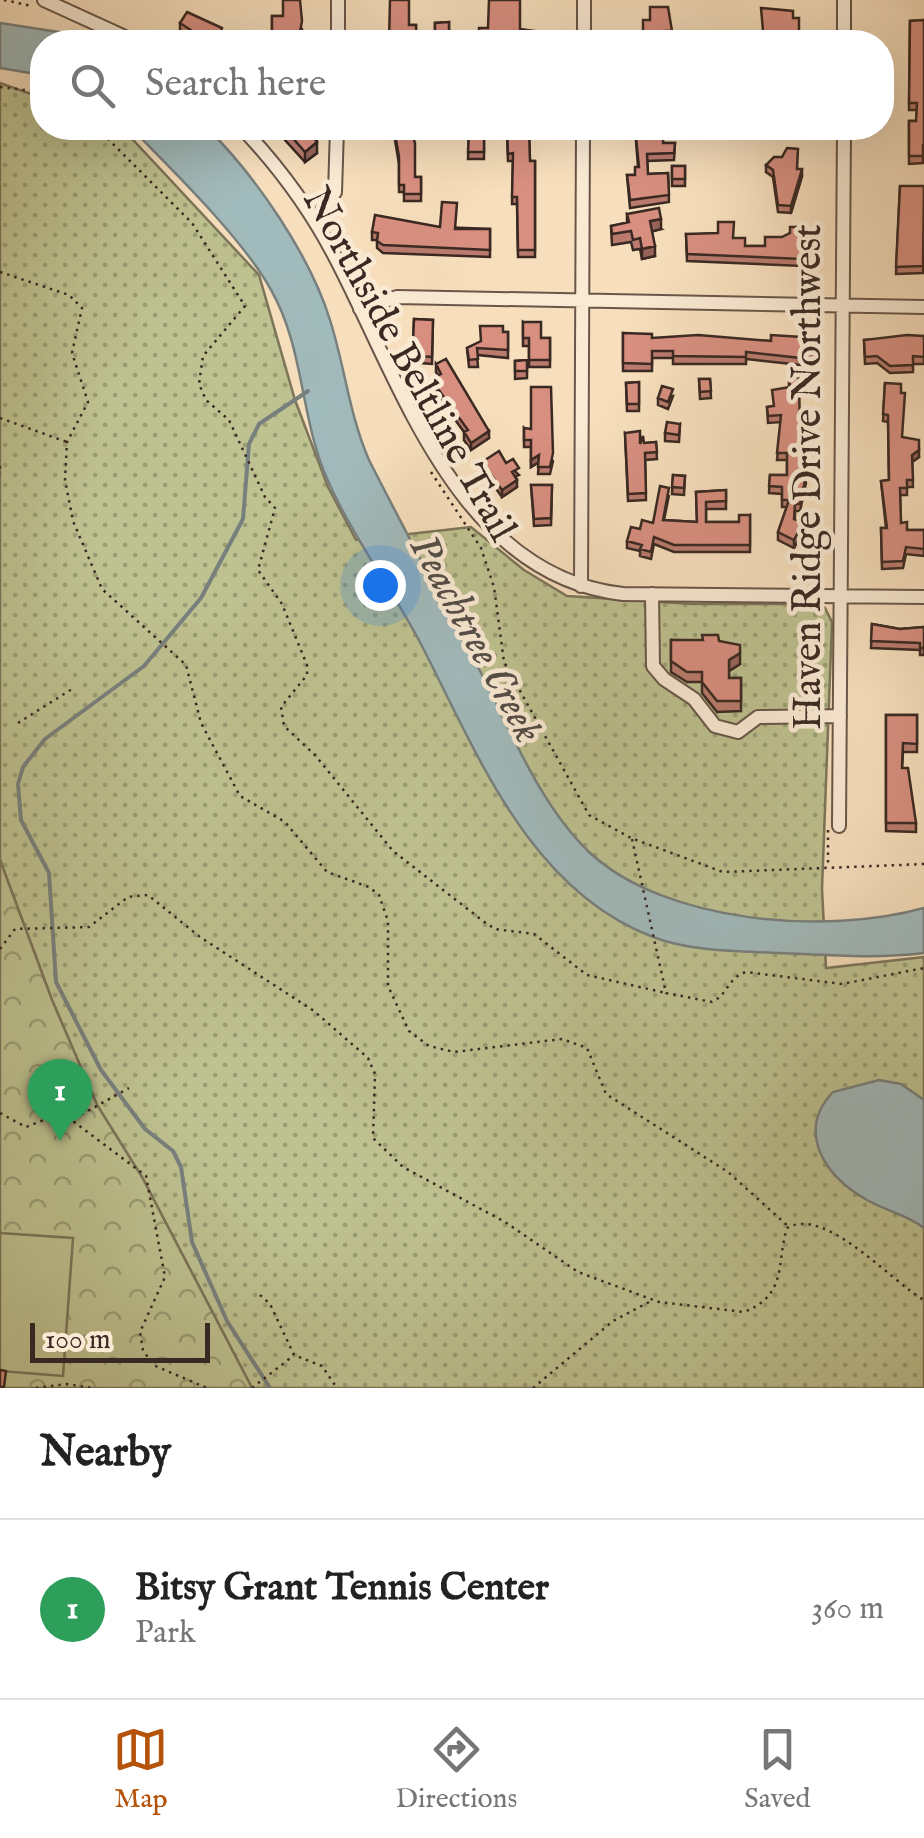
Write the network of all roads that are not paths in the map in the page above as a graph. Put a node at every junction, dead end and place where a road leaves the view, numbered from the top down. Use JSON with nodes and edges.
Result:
{"nodes":[{"id":1,"x":44,"y":0,"type":"edge"},
{"id":2,"x":338,"y":0,"type":"edge"},
{"id":3,"x":584,"y":0,"type":"edge"},
{"id":4,"x":844,"y":0,"type":"edge"},
{"id":5,"x":110,"y":30,"type":"edge"},
{"id":6,"x":338,"y":30,"type":"edge"},
{"id":7,"x":584,"y":30,"type":"edge"},
{"id":8,"x":844,"y":30,"type":"edge"},
{"id":9,"x":251,"y":140,"type":"edge"},
{"id":10,"x":337,"y":140,"type":"edge"},
{"id":11,"x":583,"y":140,"type":"edge"},
{"id":12,"x":844,"y":140,"type":"edge"},
{"id":13,"x":315,"y":221,"type":"junction"},
{"id":14,"x":582,"y":300,"type":"junction"},
{"id":15,"x":843,"y":305,"type":"junction"},
{"id":16,"x":924,"y":307,"type":"edge"},
{"id":17,"x":360,"y":309,"type":"junction"},
{"id":18,"x":581,"y":586,"type":"junction"},
{"id":19,"x":652,"y":594,"type":"junction"},
{"id":20,"x":841,"y":596,"type":"junction"},
{"id":21,"x":924,"y":598,"type":"edge"},
{"id":22,"x":840,"y":716,"type":"junction"},
{"id":23,"x":839,"y":826,"type":"road end"}],
"edges":[{"from":1,"to":5,"type":"street"},
{"from":2,"to":6,"type":"street"},
{"from":3,"to":7,"type":"street"},
{"from":4,"to":8,"type":"street"},
{"from":9,"to":13,"type":"street"},
{"from":10,"to":13,"type":"street"},
{"from":11,"to":14,"type":"street"},
{"from":12,"to":15,"type":"street","name":"Haven Ridge Drive Northwest"},
{"from":13,"to":17,"type":"street"},
{"from":14,"to":15,"type":"street"},
{"from":14,"to":17,"type":"street"},
{"from":14,"to":18,"type":"street"},
{"from":15,"to":16,"type":"street"},
{"from":15,"to":20,"type":"street","name":"Haven Ridge Drive Northwest"},
{"from":17,"to":18,"type":"street"},
{"from":18,"to":19,"type":"street"},
{"from":19,"to":20,"type":"street"},
{"from":19,"to":22,"type":"street"},
{"from":20,"to":21,"type":"street"},
{"from":20,"to":22,"type":"street","name":"Haven Ridge Drive Northwest"},
{"from":22,"to":23,"type":"street","name":"Haven Ridge Drive Northwest"}]}
